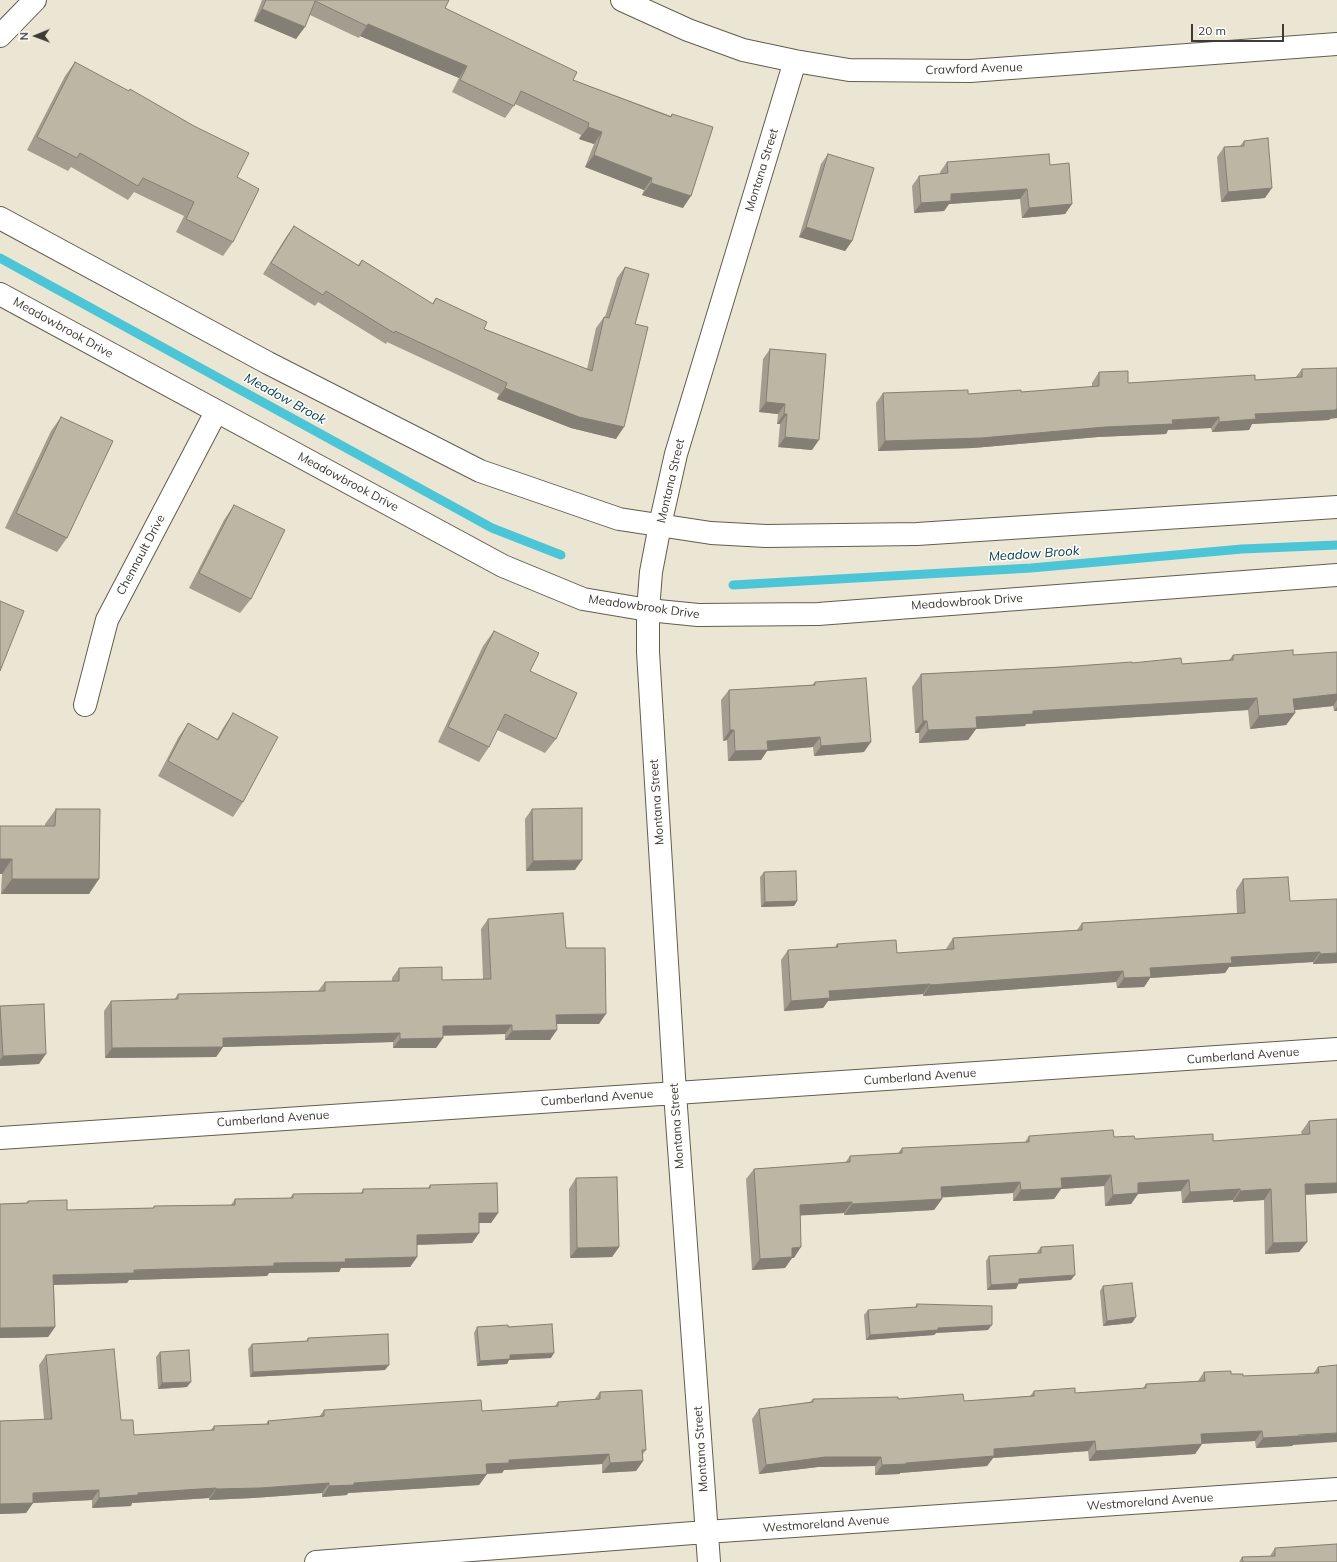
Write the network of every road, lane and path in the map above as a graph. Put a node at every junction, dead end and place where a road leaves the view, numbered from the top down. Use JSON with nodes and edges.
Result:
{"nodes":[{"id":1,"x":35,"y":0,"type":"edge"},
{"id":2,"x":622,"y":0,"type":"edge"},
{"id":3,"x":0,"y":36,"type":"edge"},
{"id":4,"x":1337,"y":44,"type":"edge"},
{"id":5,"x":795,"y":61,"type":"junction"},
{"id":6,"x":0,"y":218,"type":"edge"},
{"id":7,"x":0,"y":294,"type":"edge"},
{"id":8,"x":216,"y":412,"type":"junction"},
{"id":9,"x":1337,"y":507,"type":"edge"},
{"id":10,"x":660,"y":525,"type":"junction"},
{"id":11,"x":1337,"y":575,"type":"edge"},
{"id":12,"x":648,"y":610,"type":"junction"},
{"id":13,"x":85,"y":705,"type":"dead end"},
{"id":14,"x":1337,"y":1050,"type":"edge"},
{"id":15,"x":675,"y":1092,"type":"junction"},
{"id":16,"x":0,"y":1138,"type":"edge"},
{"id":17,"x":1337,"y":1489,"type":"edge"},
{"id":18,"x":706,"y":1532,"type":"junction"},
{"id":19,"x":316,"y":1562,"type":"edge"},
{"id":20,"x":709,"y":1562,"type":"edge"}],
"edges":[{"from":1,"to":3,"type":"street"},
{"from":2,"to":5,"type":"street","name":"Crawford Avenue"},
{"from":4,"to":5,"type":"street","name":"Crawford Avenue"},
{"from":5,"to":10,"type":"street","name":"Montana Street"},
{"from":6,"to":10,"type":"street"},
{"from":7,"to":8,"type":"street","name":"Meadowbrook Drive"},
{"from":8,"to":12,"type":"street","name":"Meadowbrook Drive"},
{"from":8,"to":13,"type":"street","name":"Chennault Drive"},
{"from":9,"to":10,"type":"street"},
{"from":10,"to":12,"type":"street","name":"Montana Street"},
{"from":11,"to":12,"type":"street","name":"Meadowbrook Drive"},
{"from":12,"to":15,"type":"street","name":"Montana Street"},
{"from":14,"to":15,"type":"street","name":"Cumberland Avenue"},
{"from":15,"to":16,"type":"street","name":"Cumberland Avenue"},
{"from":15,"to":18,"type":"street","name":"Montana Street"},
{"from":17,"to":18,"type":"street","name":"Westmoreland Avenue"},
{"from":18,"to":19,"type":"street","name":"Westmoreland Avenue"},
{"from":18,"to":20,"type":"street","name":"Montana Street"}]}
